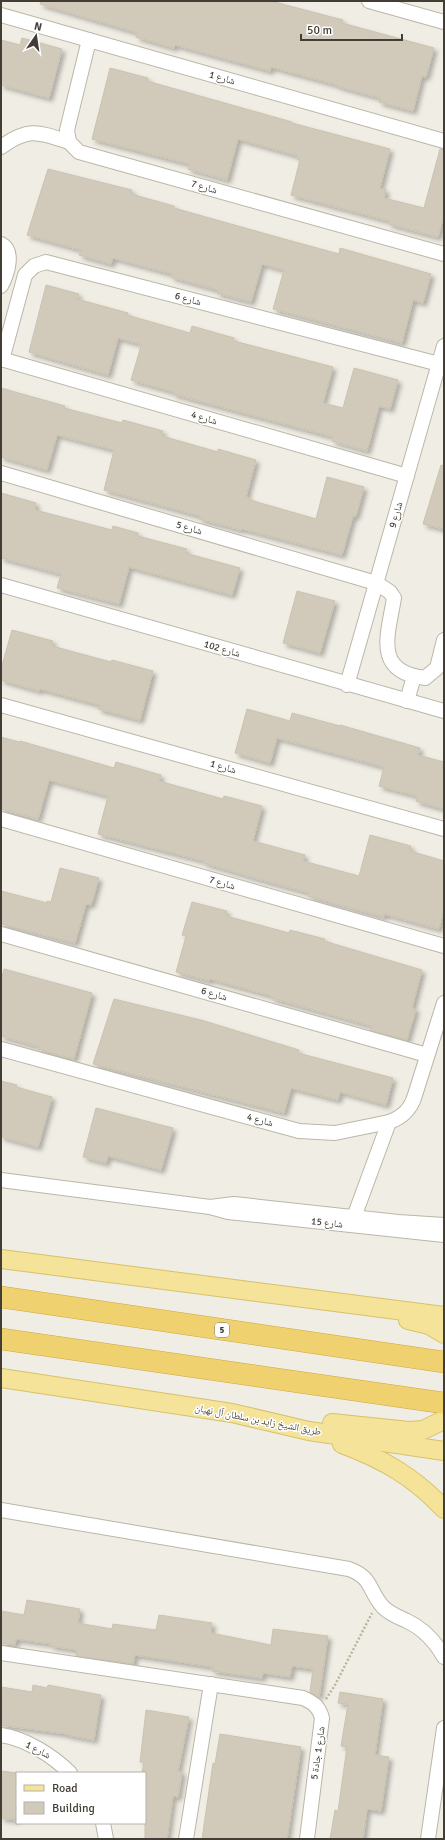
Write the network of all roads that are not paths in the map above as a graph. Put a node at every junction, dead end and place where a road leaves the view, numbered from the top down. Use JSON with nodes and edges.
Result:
{"nodes":[{"id":1,"x":369,"y":1,"type":"edge"},
{"id":2,"x":1,"y":15,"type":"edge"},
{"id":3,"x":444,"y":22,"type":"edge"},
{"id":4,"x":89,"y":40,"type":"junction"},
{"id":5,"x":444,"y":141,"type":"edge"},
{"id":6,"x":68,"y":142,"type":"junction"},
{"id":7,"x":1,"y":147,"type":"edge"},
{"id":8,"x":1,"y":244,"type":"edge"},
{"id":9,"x":444,"y":254,"type":"edge"},
{"id":10,"x":1,"y":286,"type":"edge"},
{"id":11,"x":1,"y":290,"type":"edge"},
{"id":12,"x":19,"y":296,"type":"junction"},
{"id":13,"x":444,"y":346,"type":"edge"},
{"id":14,"x":1,"y":359,"type":"edge"},
{"id":15,"x":439,"y":364,"type":"junction"},
{"id":16,"x":1,"y":473,"type":"edge"},
{"id":17,"x":407,"y":476,"type":"junction"},
{"id":18,"x":376,"y":583,"type":"junction"},
{"id":19,"x":1,"y":586,"type":"edge"},
{"id":20,"x":444,"y":640,"type":"edge"},
{"id":21,"x":414,"y":676,"type":"junction"},
{"id":22,"x":347,"y":685,"type":"junction"},
{"id":23,"x":407,"y":701,"type":"junction"},
{"id":24,"x":1,"y":705,"type":"edge"},
{"id":25,"x":444,"y":711,"type":"edge"},
{"id":26,"x":1,"y":819,"type":"edge"},
{"id":27,"x":444,"y":829,"type":"edge"},
{"id":28,"x":1,"y":934,"type":"edge"},
{"id":29,"x":444,"y":946,"type":"edge"},
{"id":30,"x":444,"y":1003,"type":"edge"},
{"id":31,"x":1,"y":1049,"type":"edge"},
{"id":32,"x":427,"y":1055,"type":"junction"},
{"id":33,"x":389,"y":1122,"type":"junction"},
{"id":34,"x":1,"y":1180,"type":"edge"},
{"id":35,"x":210,"y":1207,"type":"junction"},
{"id":36,"x":354,"y":1217,"type":"junction"},
{"id":37,"x":444,"y":1225,"type":"edge"},
{"id":38,"x":444,"y":1235,"type":"edge"},
{"id":39,"x":1,"y":1259,"type":"edge"},
{"id":40,"x":240,"y":1290,"type":"junction"},
{"id":41,"x":1,"y":1297,"type":"edge"},
{"id":42,"x":444,"y":1316,"type":"edge"},
{"id":43,"x":444,"y":1334,"type":"edge"},
{"id":44,"x":1,"y":1339,"type":"edge"},
{"id":45,"x":444,"y":1362,"type":"edge"},
{"id":46,"x":1,"y":1378,"type":"edge"},
{"id":47,"x":444,"y":1402,"type":"edge"},
{"id":48,"x":232,"y":1413,"type":"junction"},
{"id":49,"x":444,"y":1420,"type":"edge"},
{"id":50,"x":310,"y":1431,"type":"junction"},
{"id":51,"x":444,"y":1451,"type":"edge"},
{"id":52,"x":444,"y":1509,"type":"edge"},
{"id":53,"x":1,"y":1510,"type":"edge"},
{"id":54,"x":1,"y":1653,"type":"edge"},
{"id":55,"x":444,"y":1657,"type":"edge"},
{"id":56,"x":211,"y":1684,"type":"junction"},
{"id":57,"x":444,"y":1728,"type":"edge"},
{"id":58,"x":1,"y":1735,"type":"edge"},
{"id":59,"x":442,"y":1763,"type":"edge"},
{"id":60,"x":69,"y":1772,"type":"edge"},
{"id":61,"x":103,"y":1824,"type":"edge"},
{"id":62,"x":106,"y":1839,"type":"edge"},
{"id":63,"x":186,"y":1839,"type":"edge"},
{"id":64,"x":306,"y":1839,"type":"edge"},
{"id":65,"x":428,"y":1839,"type":"edge"}],
"edges":[{"from":1,"to":3,"type":"street"},
{"from":2,"to":4,"type":"street","name":"شارع 1"},
{"from":4,"to":5,"type":"street","name":"شارع 1"},
{"from":4,"to":6,"type":"street"},
{"from":6,"to":7,"type":"street","name":"شارع 7"},
{"from":6,"to":9,"type":"street","name":"شارع 7"},
{"from":8,"to":10,"type":"street"},
{"from":11,"to":12,"type":"street"},
{"from":12,"to":14,"type":"street","name":"شارع 6"},
{"from":12,"to":15,"type":"street","name":"شارع 6"},
{"from":13,"to":15,"type":"street","name":"شارع 9"},
{"from":14,"to":17,"type":"street","name":"شارع 4"},
{"from":15,"to":17,"type":"street","name":"شارع 9"},
{"from":16,"to":18,"type":"street","name":"شارع 5"},
{"from":17,"to":18,"type":"street","name":"شارع 9"},
{"from":18,"to":21,"type":"street"},
{"from":18,"to":22,"type":"street","name":"شارع 9"},
{"from":19,"to":22,"type":"street","name":"شارع 102"},
{"from":20,"to":21,"type":"street"},
{"from":21,"to":23,"type":"street"},
{"from":22,"to":23,"type":"street","name":"شارع 102"},
{"from":23,"to":25,"type":"street","name":"شارع 102"},
{"from":24,"to":27,"type":"street","name":"شارع 1"},
{"from":26,"to":29,"type":"street","name":"شارع 7"},
{"from":28,"to":32,"type":"street","name":"شارع 6"},
{"from":30,"to":32,"type":"street","name":"شارع 4"},
{"from":31,"to":33,"type":"street","name":"شارع 4"},
{"from":32,"to":33,"type":"street","name":"شارع 4"},
{"from":33,"to":36,"type":"street"},
{"from":34,"to":35,"type":"street","name":"شارع 15"},
{"from":35,"to":36,"type":"street","name":"شارع 15"},
{"from":35,"to":38,"type":"street","name":"شارع 15"},
{"from":36,"to":37,"type":"street","name":"شارع 15"},
{"from":39,"to":40,"type":"main road"},
{"from":40,"to":42,"type":"main road"},
{"from":40,"to":43,"type":"main road"},
{"from":41,"to":45,"type":"highway","number":"5"},
{"from":44,"to":47,"type":"highway"},
{"from":46,"to":48,"type":"main road","name":"طريق الشيخ زايد بن سلطان آل نهيان"},
{"from":48,"to":49,"type":"main road"},
{"from":48,"to":50,"type":"main road","name":"طريق الشيخ زايد بن سلطان آل نهيان"},
{"from":50,"to":51,"type":"main road","name":"طريق الشيخ زايد بن سلطان آل نهيان"},
{"from":50,"to":52,"type":"main road"},
{"from":53,"to":55,"type":"street"},
{"from":54,"to":56,"type":"street"},
{"from":56,"to":63,"type":"street"},
{"from":56,"to":64,"type":"street","name":"شارع 1 جادة 5"},
{"from":57,"to":59,"type":"street"},
{"from":58,"to":60,"type":"street","name":"شارع 1"},
{"from":59,"to":65,"type":"street"},
{"from":61,"to":62,"type":"street"}]}
